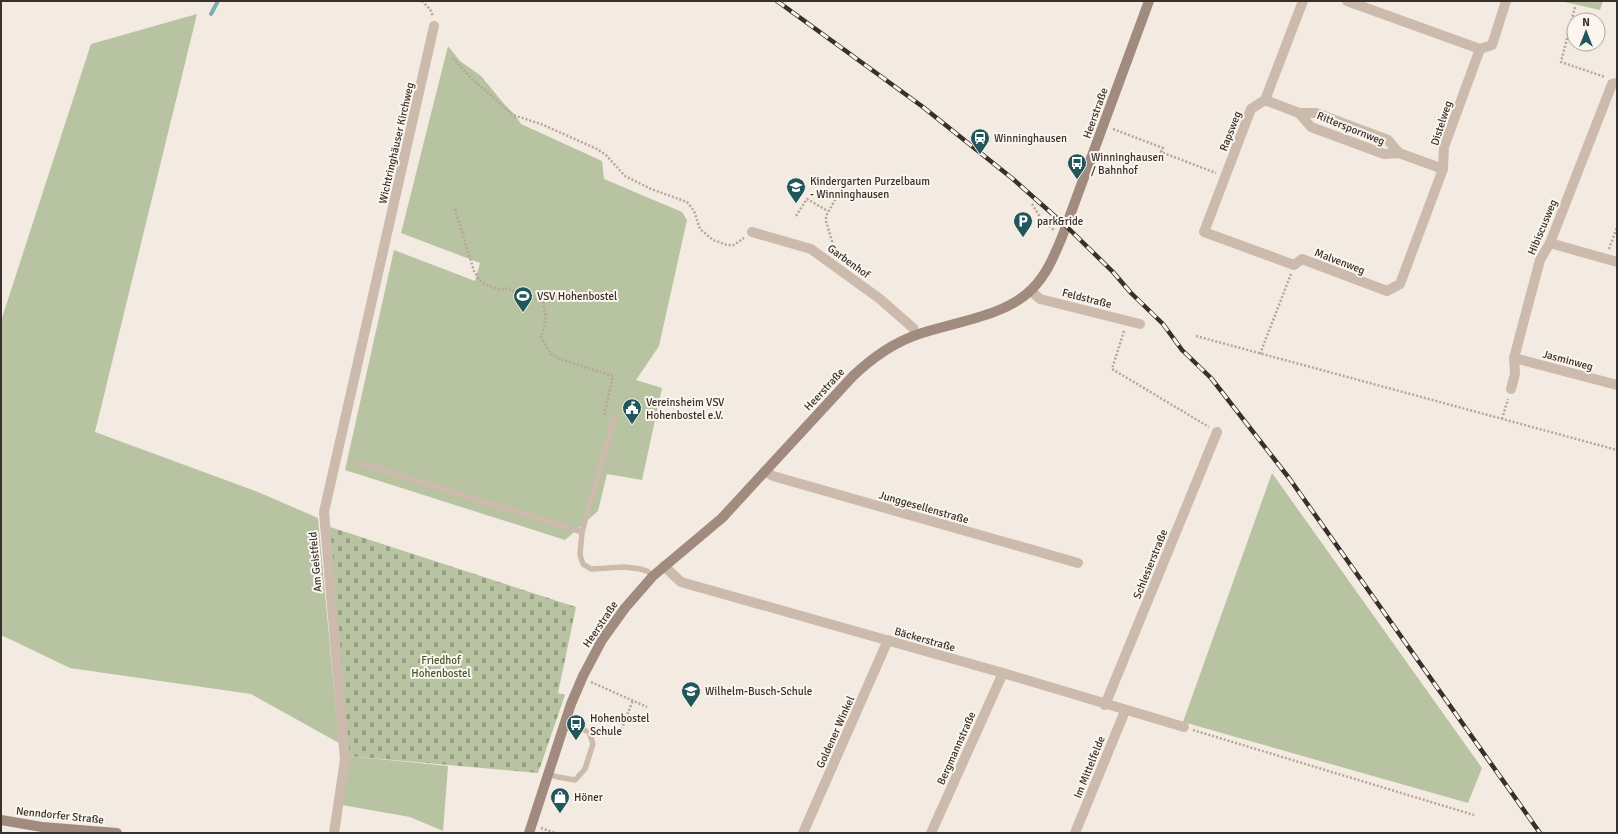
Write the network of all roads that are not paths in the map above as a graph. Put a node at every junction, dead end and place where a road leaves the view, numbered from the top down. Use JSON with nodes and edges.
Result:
{"nodes":[{"id":1,"x":1149,"y":1,"type":"edge"},
{"id":2,"x":1303,"y":1,"type":"edge"},
{"id":3,"x":1347,"y":1,"type":"edge"},
{"id":4,"x":1506,"y":1,"type":"edge"},
{"id":5,"x":434,"y":26,"type":"road end"},
{"id":6,"x":1480,"y":49,"type":"junction"},
{"id":7,"x":1614,"y":83,"type":"edge"},
{"id":8,"x":1265,"y":100,"type":"junction"},
{"id":9,"x":1299,"y":113,"type":"junction"},
{"id":10,"x":1399,"y":153,"type":"junction"},
{"id":11,"x":1443,"y":169,"type":"junction"},
{"id":12,"x":752,"y":232,"type":"road end"},
{"id":13,"x":1204,"y":232,"type":"joint"},
{"id":14,"x":1550,"y":243,"type":"junction"},
{"id":15,"x":1617,"y":262,"type":"edge"},
{"id":16,"x":1400,"y":284,"type":"joint"},
{"id":17,"x":1031,"y":291,"type":"junction"},
{"id":18,"x":374,"y":293,"type":"joint"},
{"id":19,"x":1140,"y":324,"type":"dead end"},
{"id":20,"x":916,"y":335,"type":"junction"},
{"id":21,"x":1514,"y":358,"type":"junction"},
{"id":22,"x":1617,"y":385,"type":"edge"},
{"id":23,"x":1511,"y":389,"type":"road end"},
{"id":24,"x":614,"y":418,"type":"road end"},
{"id":25,"x":1217,"y":432,"type":"road end"},
{"id":26,"x":359,"y":463,"type":"dead end"},
{"id":27,"x":765,"y":471,"type":"junction"},
{"id":28,"x":582,"y":532,"type":"junction"},
{"id":29,"x":1078,"y":563,"type":"dead end"},
{"id":30,"x":664,"y":566,"type":"junction"},
{"id":31,"x":653,"y":576,"type":"junction"},
{"id":32,"x":888,"y":640,"type":"junction"},
{"id":33,"x":1003,"y":673,"type":"junction"},
{"id":34,"x":1105,"y":705,"type":"junction"},
{"id":35,"x":1125,"y":710,"type":"junction"},
{"id":36,"x":564,"y":722,"type":"junction"},
{"id":37,"x":1184,"y":727,"type":"road end"},
{"id":38,"x":547,"y":774,"type":"junction"},
{"id":39,"x":1,"y":820,"type":"edge"},
{"id":40,"x":42,"y":830,"type":"edge"},
{"id":41,"x":117,"y":833,"type":"edge"},
{"id":42,"x":334,"y":833,"type":"edge"},
{"id":43,"x":528,"y":833,"type":"edge"},
{"id":44,"x":803,"y":833,"type":"edge"},
{"id":45,"x":931,"y":833,"type":"edge"},
{"id":46,"x":1075,"y":833,"type":"edge"}],
"edges":[{"from":1,"to":17,"type":"street","name":"Heerstraße"},
{"from":2,"to":8,"type":"street"},
{"from":3,"to":6,"type":"street"},
{"from":4,"to":6,"type":"street"},
{"from":5,"to":18,"type":"street","name":"Wichtringhäuser Kirchweg"},
{"from":6,"to":11,"type":"street","name":"Distelweg"},
{"from":7,"to":14,"type":"street","name":"Hibiscusweg"},
{"from":8,"to":9,"type":"street","name":"Ritterspornweg"},
{"from":8,"to":13,"type":"street","name":"Rapsweg"},
{"from":9,"to":10,"type":"street","name":"Ritterspornweg"},
{"from":9,"to":10,"type":"street","name":"Ritterspornweg"},
{"from":10,"to":11,"type":"street","name":"Ritterspornweg"},
{"from":11,"to":16,"type":"street","name":"Distelweg"},
{"from":12,"to":20,"type":"street","name":"Garbenhof"},
{"from":13,"to":16,"type":"street","name":"Malvenweg"},
{"from":14,"to":15,"type":"street"},
{"from":14,"to":21,"type":"street","name":"Hibiscusweg"},
{"from":17,"to":19,"type":"street","name":"Feldstraße"},
{"from":17,"to":20,"type":"street","name":"Heerstraße"},
{"from":18,"to":42,"type":"street","name":"Am Geistfeld"},
{"from":20,"to":27,"type":"street","name":"Heerstraße"},
{"from":21,"to":22,"type":"street","name":"Jasminweg"},
{"from":21,"to":23,"type":"street","name":"Hibiscusweg"},
{"from":24,"to":28,"type":"lane"},
{"from":25,"to":34,"type":"street","name":"Schlesierstraße"},
{"from":26,"to":28,"type":"lane"},
{"from":27,"to":29,"type":"street","name":"Junggesellenstraße"},
{"from":27,"to":30,"type":"street","name":"Heerstraße"},
{"from":28,"to":31,"type":"lane"},
{"from":30,"to":31,"type":"street","name":"Heerstraße"},
{"from":30,"to":32,"type":"street","name":"Bäckerstraße"},
{"from":31,"to":36,"type":"street","name":"Heerstraße"},
{"from":32,"to":33,"type":"street","name":"Bäckerstraße"},
{"from":32,"to":44,"type":"street","name":"Goldener Winkel"},
{"from":33,"to":34,"type":"street","name":"Bäckerstraße"},
{"from":33,"to":45,"type":"street","name":"Bergmannstraße"},
{"from":34,"to":35,"type":"street","name":"Bäckerstraße"},
{"from":35,"to":37,"type":"street","name":"Bäckerstraße"},
{"from":35,"to":46,"type":"street","name":"Im Mittelfelde"},
{"from":36,"to":38,"type":"street","name":"Heerstraße"},
{"from":36,"to":38,"type":"lane"},
{"from":38,"to":43,"type":"street","name":"Heerstraße"},
{"from":39,"to":40,"type":"street","name":"Nenndorfer Straße"},
{"from":40,"to":41,"type":"street","name":"Nenndorfer Straße"}]}
